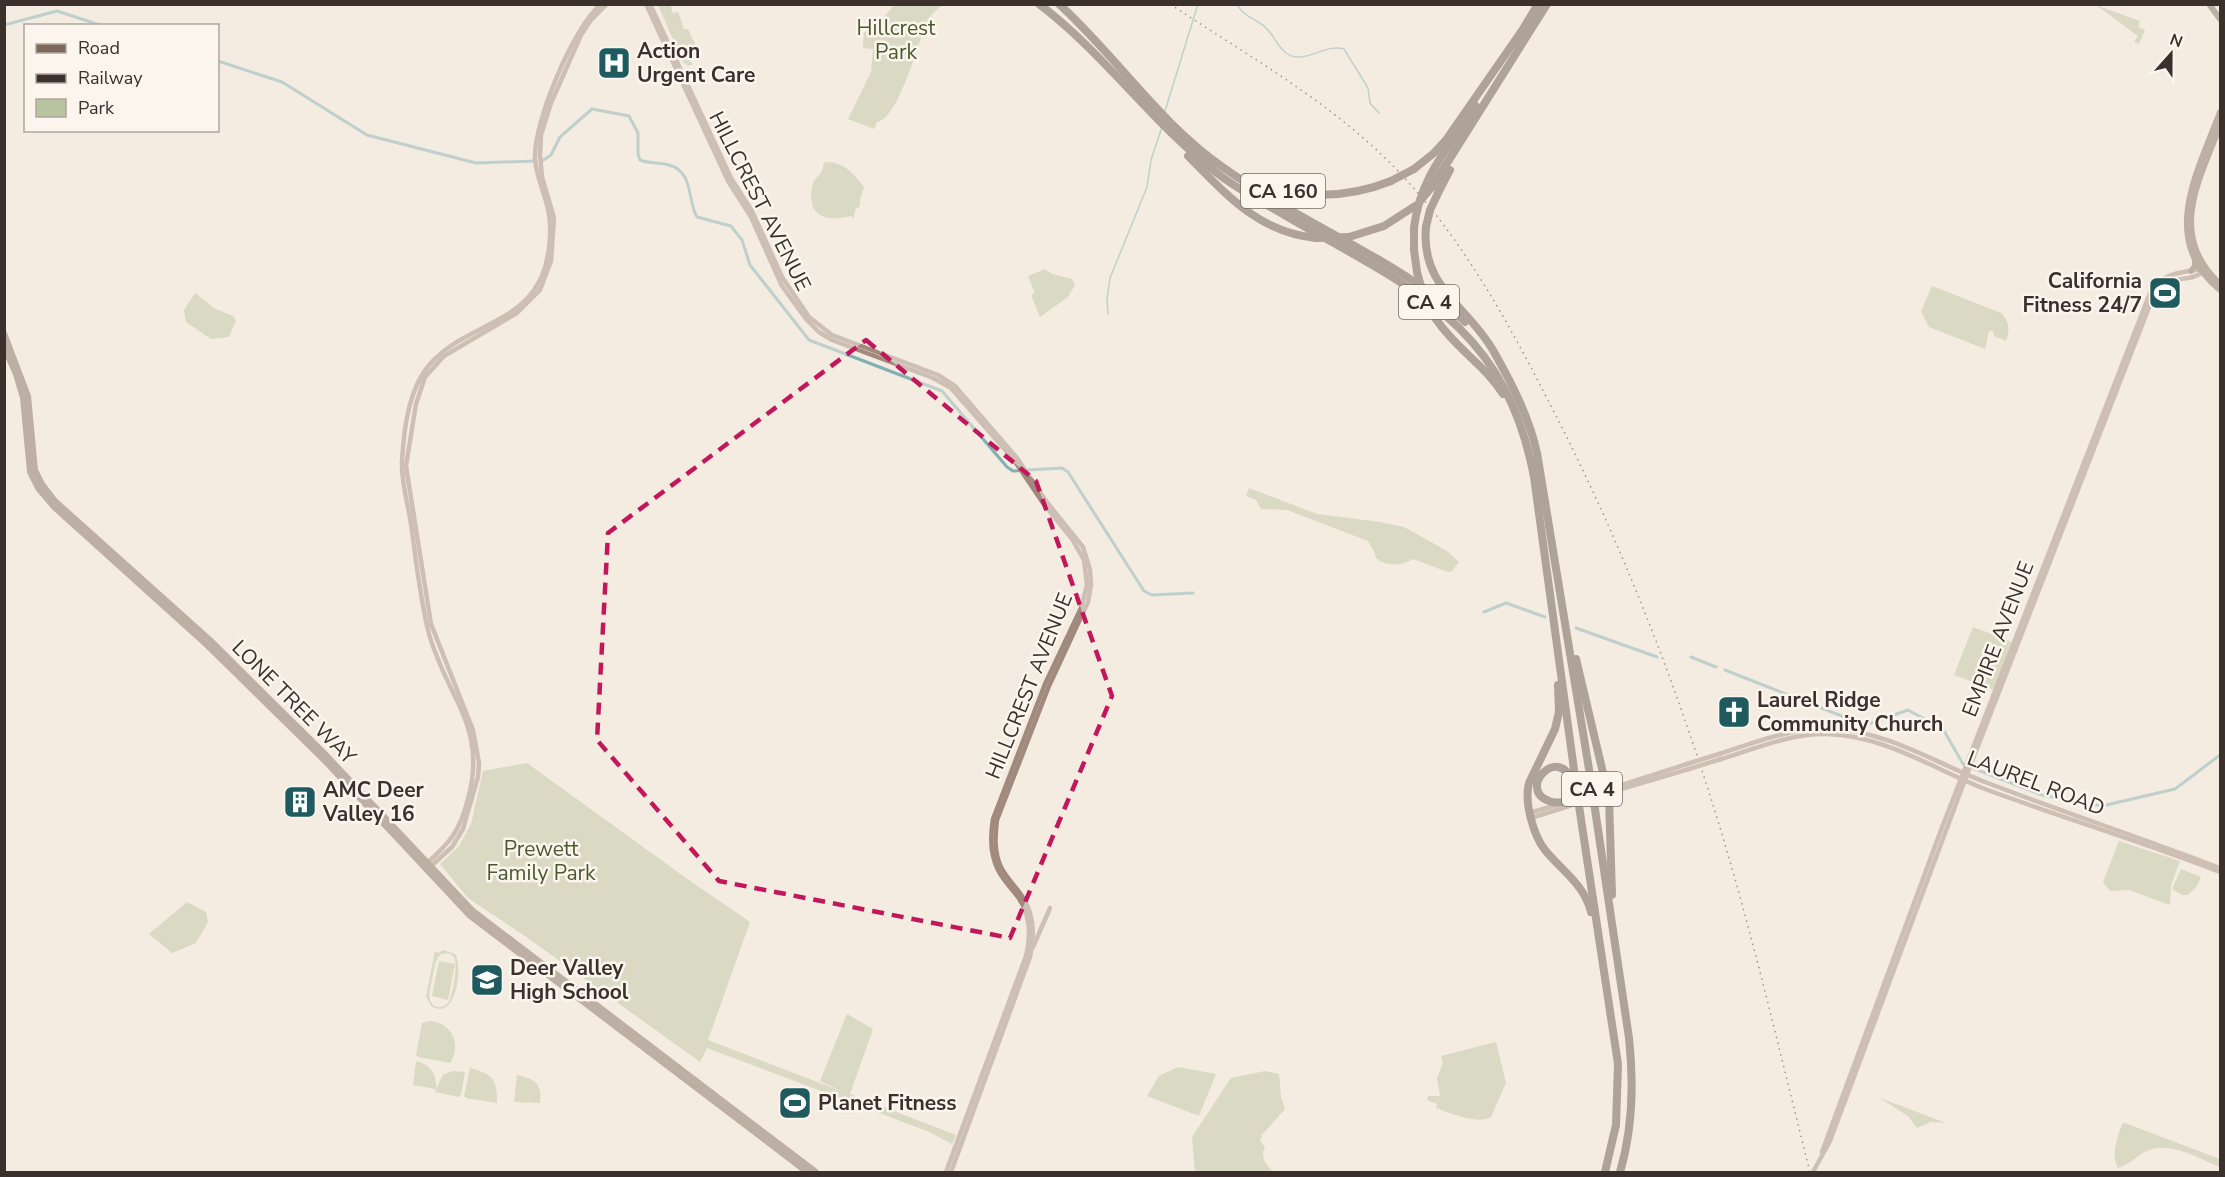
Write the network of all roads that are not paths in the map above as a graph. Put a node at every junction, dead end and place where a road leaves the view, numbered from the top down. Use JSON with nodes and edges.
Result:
{"nodes":[{"id":1,"x":601,"y":4,"type":"edge"},
{"id":2,"x":608,"y":4,"type":"edge"},
{"id":3,"x":1039,"y":4,"type":"edge"},
{"id":4,"x":1059,"y":4,"type":"edge"},
{"id":5,"x":1538,"y":4,"type":"edge"},
{"id":6,"x":1547,"y":4,"type":"edge"},
{"id":7,"x":2209,"y":4,"type":"edge"},
{"id":8,"x":651,"y":6,"type":"edge"},
{"id":9,"x":2220,"y":20,"type":"edge"},
{"id":10,"x":1521,"y":32,"type":"junction"},
{"id":11,"x":1478,"y":109,"type":"junction"},
{"id":12,"x":2220,"y":112,"type":"edge"},
{"id":13,"x":1157,"y":118,"type":"junction"},
{"id":14,"x":2220,"y":126,"type":"edge"},
{"id":15,"x":1186,"y":138,"type":"junction"},
{"id":16,"x":712,"y":146,"type":"junction"},
{"id":17,"x":538,"y":157,"type":"junction"},
{"id":18,"x":722,"y":157,"type":"junction"},
{"id":19,"x":1435,"y":190,"type":"junction"},
{"id":20,"x":2195,"y":258,"type":"junction"},
{"id":21,"x":2203,"y":270,"type":"junction"},
{"id":22,"x":2191,"y":272,"type":"junction"},
{"id":23,"x":2220,"y":284,"type":"edge"},
{"id":24,"x":2220,"y":290,"type":"edge"},
{"id":25,"x":4,"y":333,"type":"edge"},
{"id":26,"x":2129,"y":346,"type":"junction"},
{"id":27,"x":4,"y":347,"type":"edge"},
{"id":28,"x":2128,"y":362,"type":"junction"},
{"id":29,"x":1500,"y":365,"type":"junction"},
{"id":30,"x":1523,"y":431,"type":"junction"},
{"id":31,"x":1025,"y":472,"type":"junction"},
{"id":32,"x":98,"y":547,"type":"junction"},
{"id":33,"x":117,"y":557,"type":"junction"},
{"id":34,"x":1557,"y":644,"type":"junction"},
{"id":35,"x":1571,"y":650,"type":"junction"},
{"id":36,"x":1688,"y":766,"type":"junction"},
{"id":37,"x":1966,"y":772,"type":"junction"},
{"id":38,"x":1604,"y":776,"type":"junction"},
{"id":39,"x":1635,"y":780,"type":"junction"},
{"id":40,"x":1604,"y":793,"type":"junction"},
{"id":41,"x":1569,"y":804,"type":"junction"},
{"id":42,"x":1579,"y":806,"type":"junction"},
{"id":43,"x":1530,"y":815,"type":"junction"},
{"id":44,"x":1943,"y":831,"type":"junction"},
{"id":45,"x":426,"y":867,"type":"junction"},
{"id":46,"x":2220,"y":868,"type":"edge"},
{"id":47,"x":2220,"y":872,"type":"edge"},
{"id":48,"x":1050,"y":908,"type":"dead end"},
{"id":49,"x":1613,"y":929,"type":"junction"},
{"id":50,"x":1599,"y":943,"type":"junction"},
{"id":51,"x":1032,"y":950,"type":"junction"},
{"id":52,"x":1828,"y":1140,"type":"junction"},
{"id":53,"x":807,"y":1173,"type":"edge"},
{"id":54,"x":816,"y":1173,"type":"edge"},
{"id":55,"x":946,"y":1173,"type":"edge"},
{"id":56,"x":951,"y":1173,"type":"edge"},
{"id":57,"x":1605,"y":1173,"type":"edge"},
{"id":58,"x":1620,"y":1173,"type":"edge"},
{"id":59,"x":1813,"y":1173,"type":"edge"}],
"edges":[{"from":1,"to":17,"type":"main road"},
{"from":2,"to":17,"type":"main road"},
{"from":3,"to":13,"type":"highway","number":"CA 4"},
{"from":4,"to":15,"type":"highway","number":"CA 4"},
{"from":5,"to":10,"type":"highway","number":"CA 160"},
{"from":6,"to":11,"type":"highway","number":"CA 160"},
{"from":7,"to":9,"type":"main road"},
{"from":8,"to":16,"type":"main road","name":"HILLCREST AVENUE"},
{"from":8,"to":18,"type":"main road","name":"HILLCREST AVENUE"},
{"from":10,"to":11,"type":"highway"},
{"from":10,"to":15,"type":"highway","number":"CA 160","bridge":true},
{"from":11,"to":19,"type":"highway","number":"CA 160"},
{"from":11,"to":30,"type":"highway","bridge":true},
{"from":12,"to":20,"type":"main road"},
{"from":13,"to":19,"type":"highway","number":"CA 160","bridge":true},
{"from":13,"to":30,"type":"highway","number":"CA 4"},
{"from":14,"to":21,"type":"main road"},
{"from":15,"to":29,"type":"highway","number":"CA 4"},
{"from":16,"to":18,"type":"main road"},
{"from":16,"to":31,"type":"main road","name":"HILLCREST AVENUE"},
{"from":17,"to":45,"type":"main road"},
{"from":18,"to":31,"type":"main road","name":"HILLCREST AVENUE"},
{"from":19,"to":29,"type":"highway","bridge":true},
{"from":20,"to":21,"type":"main road"},
{"from":20,"to":22,"type":"main road"},
{"from":21,"to":22,"type":"main road","name":"EMPIRE AVENUE"},
{"from":21,"to":23,"type":"main road"},
{"from":21,"to":24,"type":"main road"},
{"from":21,"to":28,"type":"main road","name":"EMPIRE AVENUE"},
{"from":22,"to":26,"type":"main road","name":"EMPIRE AVENUE"},
{"from":25,"to":33,"type":"main road","name":"LONE TREE WAY"},
{"from":26,"to":28,"type":"main road"},
{"from":26,"to":37,"type":"main road","name":"EMPIRE AVENUE"},
{"from":27,"to":32,"type":"main road","name":"LONE TREE WAY"},
{"from":28,"to":37,"type":"main road","name":"EMPIRE AVENUE"},
{"from":29,"to":35,"type":"highway","number":"CA 4"},
{"from":30,"to":34,"type":"highway","number":"CA 4"},
{"from":31,"to":51,"type":"main road","name":"HILLCREST AVENUE"},
{"from":31,"to":55,"type":"main road","name":"HILLCREST AVENUE"},
{"from":32,"to":33,"type":"main road"},
{"from":32,"to":45,"type":"main road","name":"LONE TREE WAY"},
{"from":33,"to":45,"type":"main road","name":"LONE TREE WAY"},
{"from":34,"to":42,"type":"highway","number":"CA 4"},
{"from":34,"to":43,"type":"highway"},
{"from":35,"to":38,"type":"highway"},
{"from":35,"to":49,"type":"highway","number":"CA 4"},
{"from":36,"to":37,"type":"main road","name":"LAUREL ROAD","bridge":true},
{"from":36,"to":39,"type":"main road","name":"LAUREL ROAD"},
{"from":36,"to":40,"type":"main road","name":"LAUREL ROAD"},
{"from":37,"to":44,"type":"main road","name":"EMPIRE AVENUE"},
{"from":37,"to":44,"type":"main road","name":"EMPIRE AVENUE"},
{"from":37,"to":46,"type":"main road","name":"LAUREL ROAD"},
{"from":37,"to":47,"type":"main road","name":"LAUREL ROAD"},
{"from":38,"to":39,"type":"main road"},
{"from":38,"to":40,"type":"highway"},
{"from":39,"to":40,"type":"main road","name":"LAUREL ROAD"},
{"from":40,"to":41,"type":"main road","name":"LAUREL ROAD","bridge":true},
{"from":40,"to":49,"type":"highway"},
{"from":41,"to":42,"type":"highway"},
{"from":41,"to":43,"type":"main road","name":"LAUREL ROAD"},
{"from":42,"to":50,"type":"highway","number":"CA 4"},
{"from":43,"to":50,"type":"highway"},
{"from":44,"to":52,"type":"main road","name":"EMPIRE AVENUE"},
{"from":44,"to":52,"type":"main road","name":"EMPIRE AVENUE"},
{"from":45,"to":53,"type":"main road","name":"LONE TREE WAY"},
{"from":45,"to":54,"type":"main road","name":"LONE TREE WAY"},
{"from":48,"to":51,"type":"main road"},
{"from":49,"to":58,"type":"highway","number":"CA 4"},
{"from":50,"to":57,"type":"highway","number":"CA 4"},
{"from":51,"to":56,"type":"main road","name":"HILLCREST AVENUE"},
{"from":52,"to":59,"type":"main road","name":"EMPIRE AVENUE"}]}
